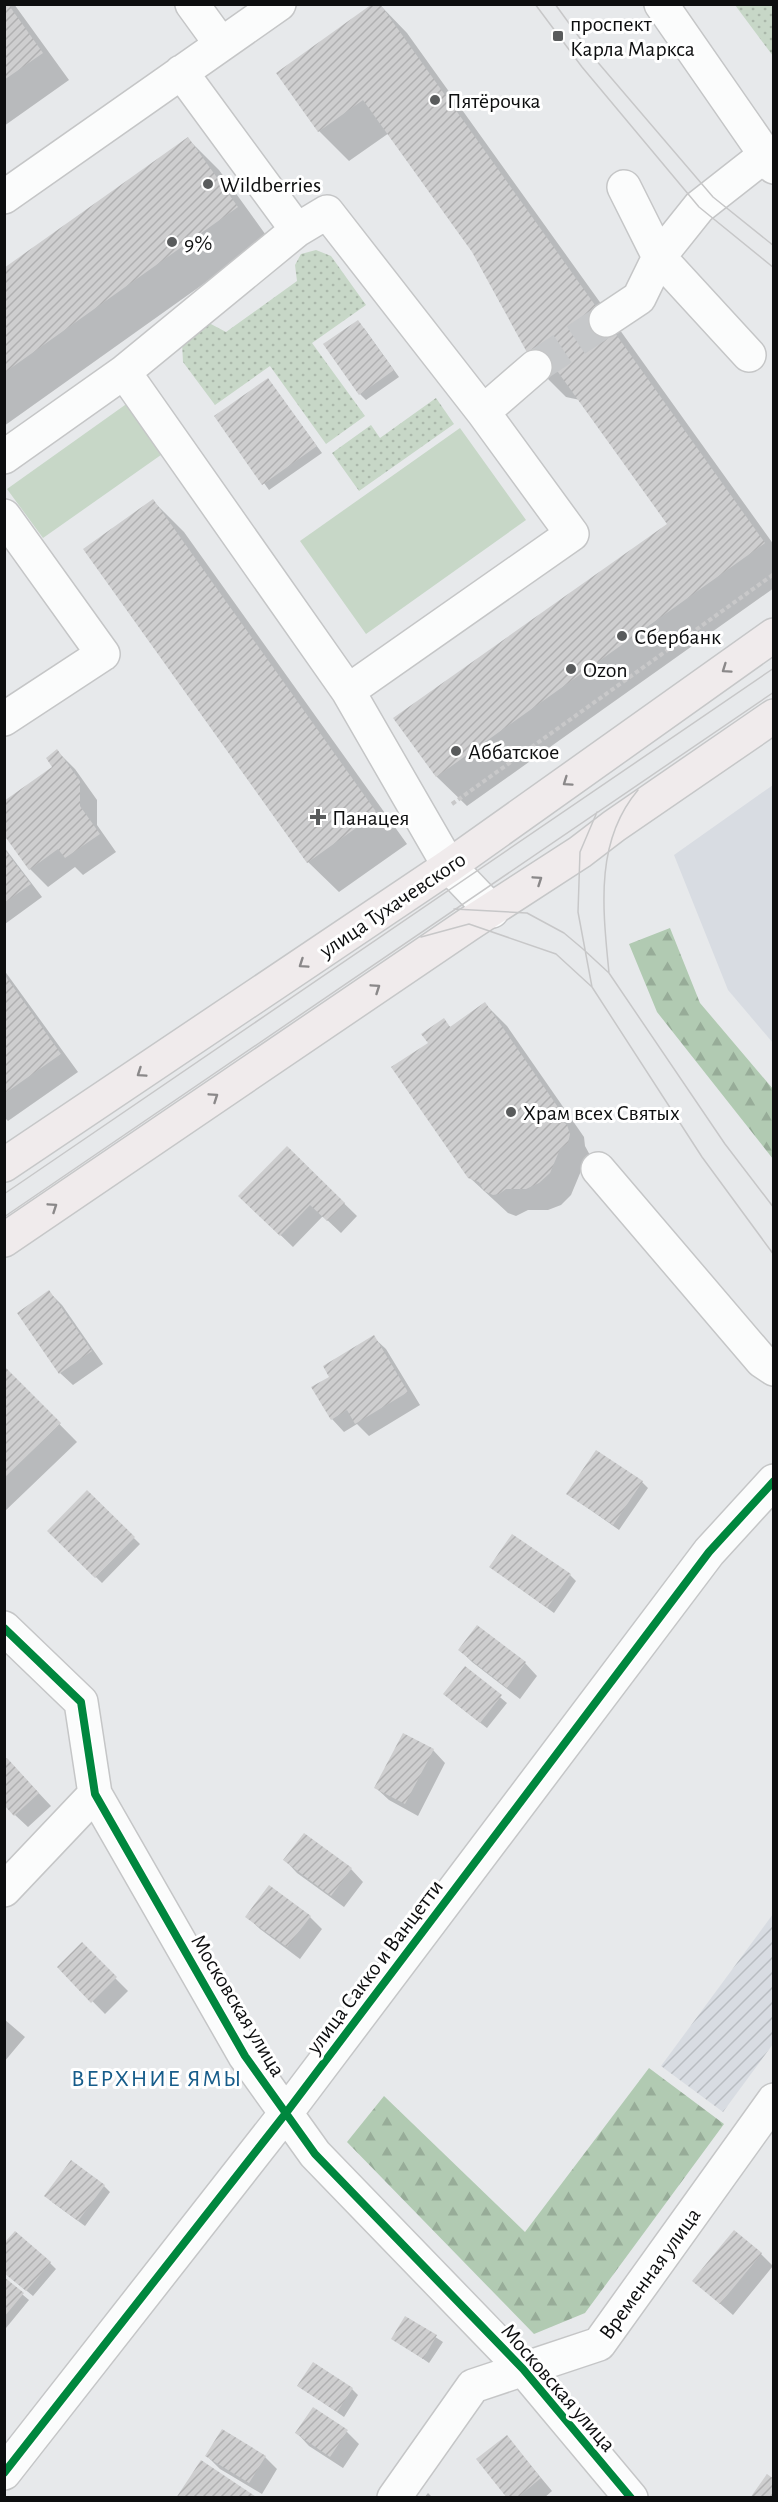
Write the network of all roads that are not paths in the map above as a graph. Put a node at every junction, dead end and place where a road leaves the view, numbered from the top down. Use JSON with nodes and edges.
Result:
{"nodes":[{"id":1,"x":192,"y":4,"type":"edge"},
{"id":2,"x":279,"y":4,"type":"edge"},
{"id":3,"x":661,"y":4,"type":"edge"},
{"id":4,"x":221,"y":44,"type":"junction"},
{"id":5,"x":181,"y":72,"type":"junction"},
{"id":6,"x":769,"y":161,"type":"edge"},
{"id":7,"x":624,"y":188,"type":"dead end"},
{"id":8,"x":4,"y":197,"type":"edge"},
{"id":9,"x":297,"y":230,"type":"junction"},
{"id":10,"x":659,"y":257,"type":"junction"},
{"id":11,"x":606,"y":320,"type":"tunnel mouth"},
{"id":12,"x":749,"y":355,"type":"dead end"},
{"id":13,"x":535,"y":368,"type":"tunnel mouth"},
{"id":14,"x":124,"y":372,"type":"junction"},
{"id":15,"x":483,"y":411,"type":"junction"},
{"id":16,"x":4,"y":457,"type":"edge"},
{"id":17,"x":4,"y":516,"type":"edge"},
{"id":18,"x":774,"y":635,"type":"edge"},
{"id":19,"x":348,"y":691,"type":"junction"},
{"id":20,"x":774,"y":716,"type":"edge"},
{"id":21,"x":4,"y":719,"type":"edge"},
{"id":22,"x":449,"y":866,"type":"junction"},
{"id":23,"x":492,"y":911,"type":"junction"},
{"id":24,"x":4,"y":1165,"type":"edge"},
{"id":25,"x":598,"y":1169,"type":"dead end"},
{"id":26,"x":4,"y":1240,"type":"edge"},
{"id":27,"x":774,"y":1369,"type":"edge"},
{"id":28,"x":774,"y":1481,"type":"edge"},
{"id":29,"x":4,"y":1628,"type":"edge"},
{"id":30,"x":95,"y":1794,"type":"junction"},
{"id":31,"x":4,"y":1890,"type":"edge"},
{"id":32,"x":774,"y":2100,"type":"edge"},
{"id":33,"x":286,"y":2113,"type":"junction"},
{"id":34,"x":523,"y":2369,"type":"junction"},
{"id":35,"x":4,"y":2473,"type":"edge"},
{"id":36,"x":394,"y":2498,"type":"edge"},
{"id":37,"x":632,"y":2498,"type":"edge"}],
"edges":[{"from":1,"to":4,"type":"street"},
{"from":2,"to":4,"type":"street"},
{"from":3,"to":6,"type":"street"},
{"from":4,"to":5,"type":"street"},
{"from":5,"to":8,"type":"street"},
{"from":5,"to":9,"type":"street"},
{"from":6,"to":10,"type":"street"},
{"from":7,"to":10,"type":"street"},
{"from":9,"to":14,"type":"street"},
{"from":9,"to":15,"type":"street"},
{"from":10,"to":11,"type":"street"},
{"from":10,"to":12,"type":"street"},
{"from":13,"to":15,"type":"street"},
{"from":14,"to":16,"type":"street"},
{"from":14,"to":19,"type":"street"},
{"from":15,"to":19,"type":"street"},
{"from":17,"to":21,"type":"street"},
{"from":18,"to":22,"type":"main road","name":"улица Тухачевского","one_way":true},
{"from":19,"to":22,"type":"street"},
{"from":23,"to":20,"type":"main road","one_way":true},
{"from":22,"to":23,"type":"street"},
{"from":22,"to":24,"type":"main road","name":"улица Тухачевского","one_way":true},
{"from":26,"to":23,"type":"main road","one_way":true},
{"from":25,"to":27,"type":"street"},
{"from":28,"to":33,"type":"street","name":"улица Сакко и Ванцетти"},
{"from":29,"to":30,"type":"street","name":"Московская улица"},
{"from":30,"to":31,"type":"street"},
{"from":30,"to":33,"type":"street","name":"Московская улица"},
{"from":32,"to":34,"type":"street","name":"Временная улица"},
{"from":33,"to":34,"type":"street","name":"Московская улица"},
{"from":33,"to":35,"type":"street","name":"улица Сакко и Ванцетти"},
{"from":34,"to":36,"type":"street","name":"Временная улица"},
{"from":34,"to":37,"type":"street","name":"Московская улица"}]}
